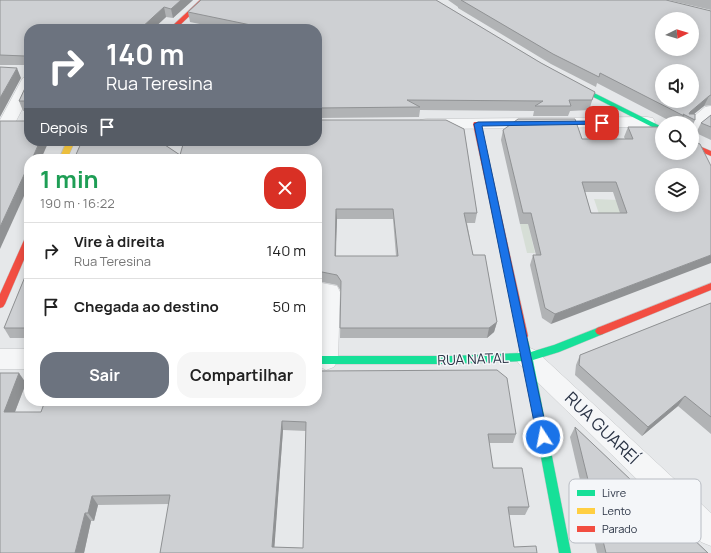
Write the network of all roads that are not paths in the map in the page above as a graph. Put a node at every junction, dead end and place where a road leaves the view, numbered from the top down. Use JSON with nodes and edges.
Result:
{"nodes":[{"id":1,"x":203,"y":0,"type":"edge"},
{"id":2,"x":177,"y":24,"type":"edge"},
{"id":3,"x":562,"y":79,"type":"edge"},
{"id":4,"x":24,"y":92,"type":"edge"},
{"id":5,"x":711,"y":111,"type":"edge"},
{"id":6,"x":699,"y":121,"type":"edge"},
{"id":7,"x":647,"y":122,"type":"junction"},
{"id":8,"x":409,"y":124,"type":"edge"},
{"id":9,"x":478,"y":124,"type":"junction"},
{"id":10,"x":9,"y":125,"type":"edge"},
{"id":11,"x":655,"y":126,"type":"edge"},
{"id":12,"x":699,"y":148,"type":"edge"},
{"id":13,"x":711,"y":154,"type":"edge"},
{"id":14,"x":23,"y":267,"type":"edge"},
{"id":15,"x":711,"y":286,"type":"edge"},
{"id":16,"x":322,"y":291,"type":"edge"},
{"id":17,"x":0,"y":304,"type":"edge"},
{"id":18,"x":527,"y":357,"type":"junction"},
{"id":19,"x":0,"y":359,"type":"edge"},
{"id":20,"x":24,"y":360,"type":"edge"},
{"id":21,"x":322,"y":360,"type":"edge"},
{"id":22,"x":655,"y":479,"type":"edge"},
{"id":23,"x":701,"y":522,"type":"edge"},
{"id":24,"x":711,"y":532,"type":"edge"},
{"id":25,"x":566,"y":553,"type":"edge"}],
"edges":[{"from":1,"to":2,"type":"street"},
{"from":3,"to":7,"type":"street"},
{"from":4,"to":10,"type":"street"},
{"from":5,"to":6,"type":"street"},
{"from":7,"to":9,"type":"street"},
{"from":7,"to":11,"type":"street"},
{"from":8,"to":9,"type":"street"},
{"from":9,"to":18,"type":"street"},
{"from":12,"to":13,"type":"street"},
{"from":14,"to":17,"type":"street"},
{"from":15,"to":18,"type":"street","name":"RUA NATAL"},
{"from":16,"to":21,"type":"street"},
{"from":18,"to":21,"type":"street","name":"RUA NATAL"},
{"from":18,"to":22,"type":"street","name":"RUA GUAREÍ"},
{"from":18,"to":25,"type":"street"},
{"from":19,"to":20,"type":"street"},
{"from":23,"to":24,"type":"street","name":"RUA GUAREÍ"}]}
